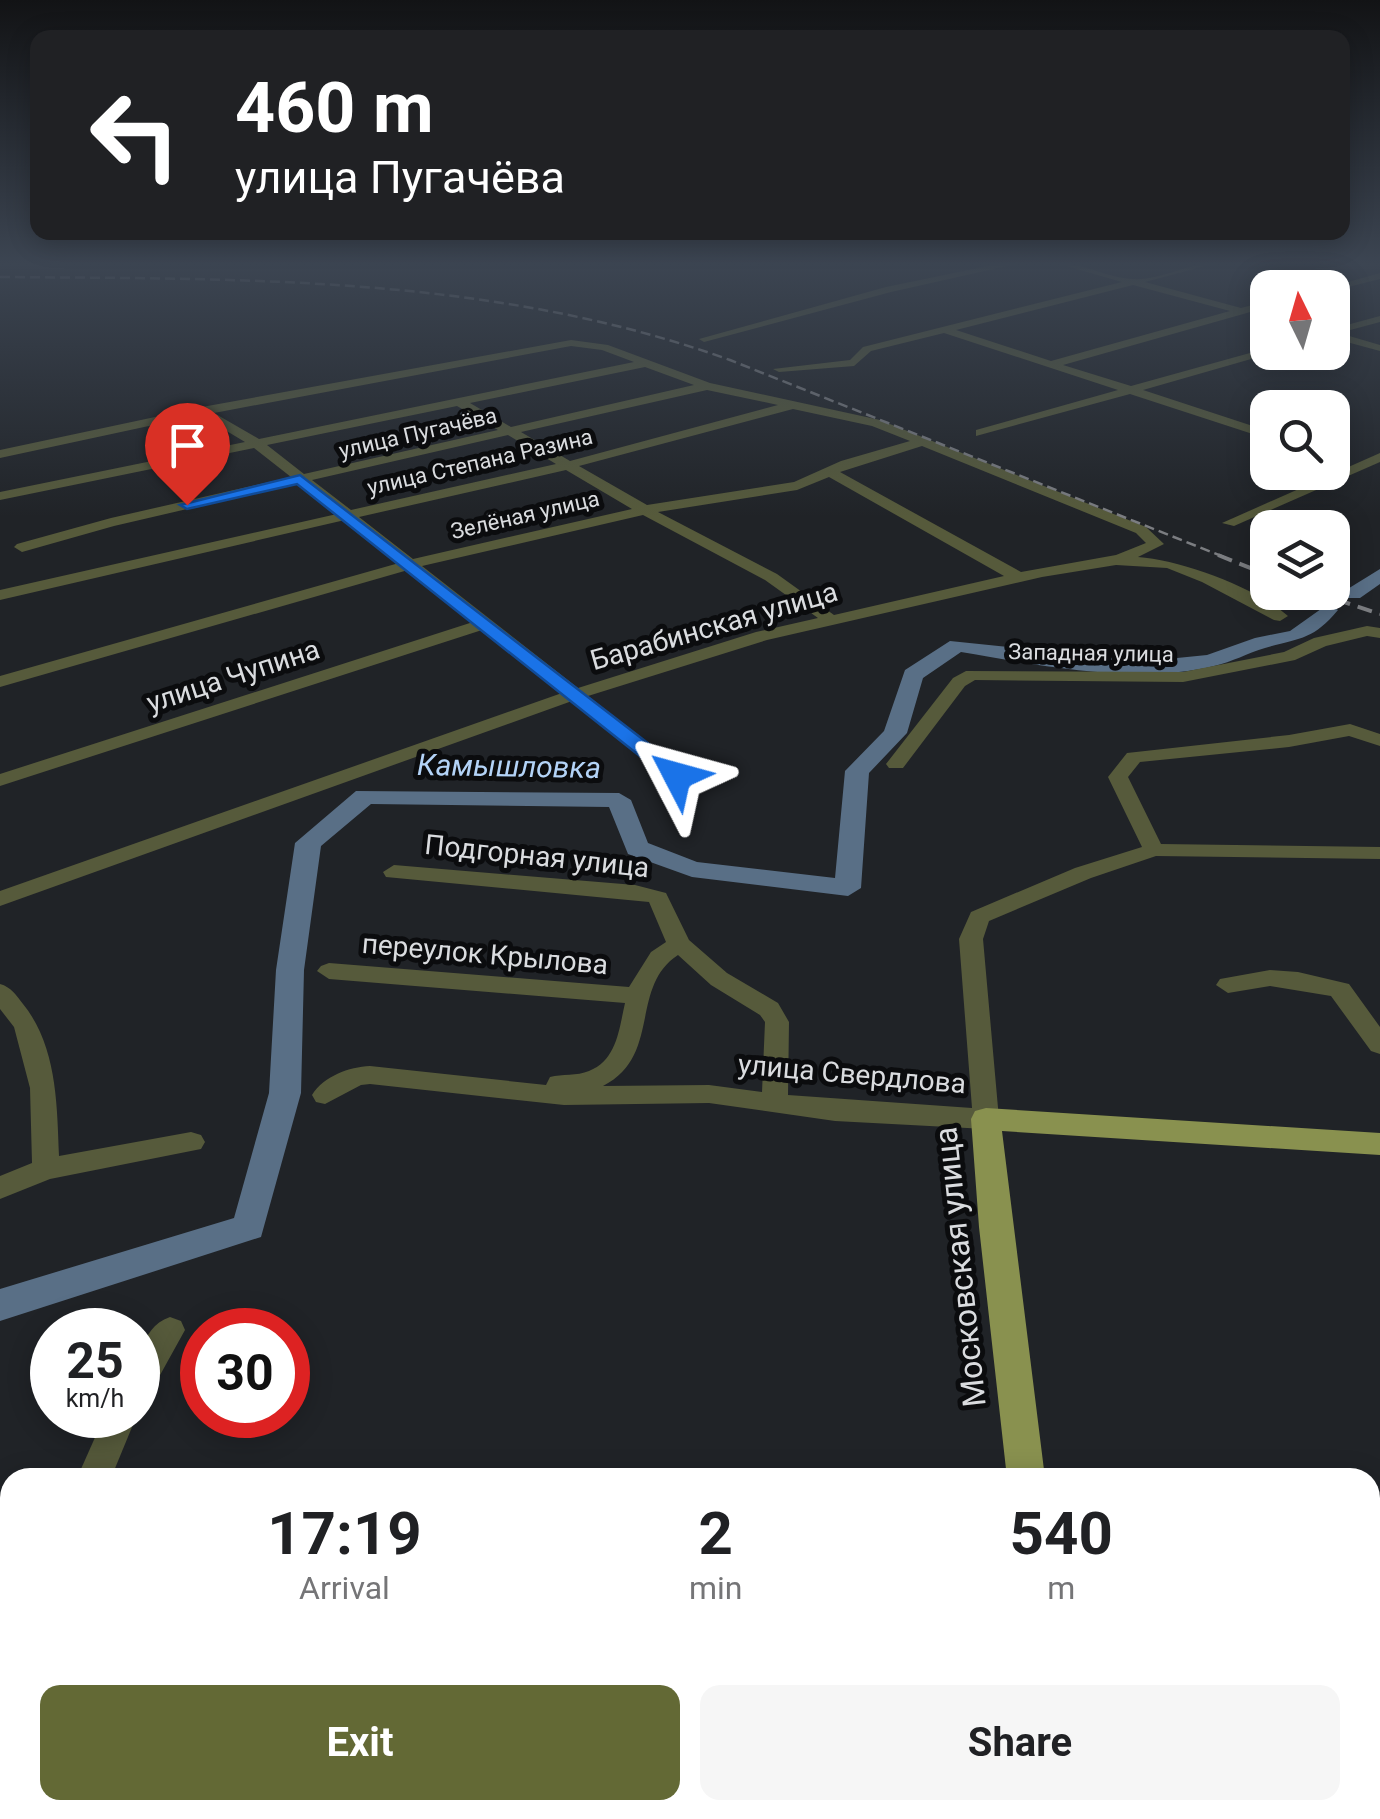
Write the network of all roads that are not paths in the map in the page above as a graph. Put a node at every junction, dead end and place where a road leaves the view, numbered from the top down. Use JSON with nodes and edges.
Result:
{"nodes":[{"id":1,"x":550,"y":347,"type":"edge"},
{"id":2,"x":603,"y":347,"type":"edge"},
{"id":3,"x":872,"y":347,"type":"edge"},
{"id":4,"x":996,"y":347,"type":"edge"},
{"id":5,"x":1114,"y":347,"type":"edge"},
{"id":6,"x":1250,"y":356,"type":"edge"},
{"id":7,"x":646,"y":362,"type":"junction"},
{"id":8,"x":1050,"y":365,"type":"junction"},
{"id":9,"x":779,"y":369,"type":"dead end"},
{"id":10,"x":707,"y":386,"type":"junction"},
{"id":11,"x":1130,"y":391,"type":"junction"},
{"id":12,"x":460,"y":402,"type":"junction"},
{"id":13,"x":794,"y":405,"type":"junction"},
{"id":14,"x":202,"y":412,"type":"junction"},
{"id":15,"x":1250,"y":429,"type":"edge"},
{"id":16,"x":514,"y":432,"type":"junction"},
{"id":17,"x":981,"y":434,"type":"dead end"},
{"id":18,"x":255,"y":442,"type":"junction"},
{"id":19,"x":924,"y":442,"type":"junction"},
{"id":20,"x":0,"y":454,"type":"edge"},
{"id":21,"x":1380,"y":457,"type":"edge"},
{"id":22,"x":1350,"y":463,"type":"edge"},
{"id":23,"x":569,"y":464,"type":"junction"},
{"id":24,"x":1357,"y":466,"type":"junction"},
{"id":25,"x":832,"y":472,"type":"junction"},
{"id":26,"x":300,"y":480,"type":"junction"},
{"id":27,"x":0,"y":496,"type":"edge"},
{"id":28,"x":646,"y":510,"type":"junction"},
{"id":29,"x":347,"y":517,"type":"junction"},
{"id":30,"x":1229,"y":523,"type":"dead end"},
{"id":31,"x":22,"y":547,"type":"dead end"},
{"id":32,"x":1116,"y":560,"type":"junction"},
{"id":33,"x":412,"y":564,"type":"junction"},
{"id":34,"x":1018,"y":578,"type":"junction"},
{"id":35,"x":0,"y":594,"type":"edge"},
{"id":36,"x":1280,"y":616,"type":"dead end"},
{"id":37,"x":832,"y":621,"type":"junction"},
{"id":38,"x":483,"y":624,"type":"junction"},
{"id":39,"x":1380,"y":633,"type":"edge"},
{"id":40,"x":0,"y":682,"type":"edge"},
{"id":41,"x":576,"y":694,"type":"junction"},
{"id":42,"x":1380,"y":740,"type":"edge"},
{"id":43,"x":896,"y":764,"type":"dead end"},
{"id":44,"x":0,"y":780,"type":"edge"},
{"id":45,"x":688,"y":794,"type":"dead end"},
{"id":46,"x":1154,"y":850,"type":"junction"},
{"id":47,"x":1380,"y":853,"type":"edge"},
{"id":48,"x":394,"y":872,"type":"dead end"},
{"id":49,"x":0,"y":900,"type":"edge"},
{"id":50,"x":679,"y":944,"type":"junction"},
{"id":51,"x":329,"y":972,"type":"dead end"},
{"id":52,"x":1228,"y":985,"type":"dead end"},
{"id":53,"x":0,"y":992,"type":"edge"},
{"id":54,"x":637,"y":996,"type":"junction"},
{"id":55,"x":1380,"y":1044,"type":"edge"},
{"id":56,"x":527,"y":1092,"type":"junction"},
{"id":57,"x":324,"y":1095,"type":"dead end"},
{"id":58,"x":776,"y":1100,"type":"junction"},
{"id":59,"x":986,"y":1119,"type":"junction"},
{"id":60,"x":192,"y":1142,"type":"dead end"},
{"id":61,"x":1380,"y":1144,"type":"edge"},
{"id":62,"x":46,"y":1169,"type":"junction"},
{"id":63,"x":0,"y":1188,"type":"edge"},
{"id":64,"x":170,"y":1330,"type":"dead end"},
{"id":65,"x":160,"y":1347,"type":"edge"},
{"id":66,"x":111,"y":1438,"type":"edge"},
{"id":67,"x":98,"y":1468,"type":"edge"},
{"id":68,"x":1025,"y":1468,"type":"edge"}],
"edges":[{"from":1,"to":14,"type":"street"},
{"from":2,"to":7,"type":"street"},
{"from":3,"to":9,"type":"street"},
{"from":4,"to":8,"type":"street"},
{"from":5,"to":8,"type":"street"},
{"from":6,"to":11,"type":"street"},
{"from":7,"to":10,"type":"street"},
{"from":7,"to":12,"type":"street"},
{"from":8,"to":11,"type":"street"},
{"from":10,"to":13,"type":"street"},
{"from":10,"to":16,"type":"street","name":"улица Пугачёва"},
{"from":11,"to":15,"type":"street"},
{"from":11,"to":17,"type":"street"},
{"from":12,"to":16,"type":"street"},
{"from":12,"to":18,"type":"street"},
{"from":13,"to":19,"type":"street"},
{"from":13,"to":23,"type":"street","name":"улица Степана Разина"},
{"from":14,"to":18,"type":"street"},
{"from":14,"to":20,"type":"street"},
{"from":16,"to":23,"type":"street"},
{"from":16,"to":26,"type":"street","name":"улица Пугачёва"},
{"from":18,"to":26,"type":"street"},
{"from":18,"to":27,"type":"street"},
{"from":19,"to":25,"type":"street","name":"Зелёная улица"},
{"from":19,"to":32,"type":"street"},
{"from":21,"to":24,"type":"street"},
{"from":22,"to":24,"type":"street"},
{"from":23,"to":28,"type":"street"},
{"from":23,"to":29,"type":"street","name":"улица Степана Разина"},
{"from":24,"to":30,"type":"street"},
{"from":25,"to":28,"type":"street","name":"Зелёная улица"},
{"from":25,"to":34,"type":"street"},
{"from":26,"to":29,"type":"street"},
{"from":26,"to":31,"type":"street","name":"улица Пугачёва"},
{"from":28,"to":33,"type":"street","name":"Зелёная улица"},
{"from":28,"to":37,"type":"street"},
{"from":29,"to":33,"type":"street"},
{"from":29,"to":35,"type":"street","name":"улица Степана Разина"},
{"from":32,"to":34,"type":"street","name":"Барабинская улица"},
{"from":32,"to":36,"type":"street","name":"Барабинская улица"},
{"from":33,"to":38,"type":"street"},
{"from":33,"to":40,"type":"street","name":"Зелёная улица"},
{"from":34,"to":37,"type":"street","name":"Барабинская улица"},
{"from":37,"to":41,"type":"street","name":"Барабинская улица"},
{"from":38,"to":41,"type":"street"},
{"from":38,"to":44,"type":"street","name":"улица Чупина"},
{"from":39,"to":43,"type":"street","name":"Западная улица"},
{"from":41,"to":45,"type":"street"},
{"from":41,"to":49,"type":"street","name":"Барабинская улица"},
{"from":42,"to":46,"type":"street"},
{"from":46,"to":47,"type":"street"},
{"from":46,"to":59,"type":"street","name":"Московская улица"},
{"from":48,"to":50,"type":"street","name":"Подгорная улица"},
{"from":50,"to":54,"type":"street"},
{"from":50,"to":58,"type":"street","name":"Подгорная улица"},
{"from":51,"to":54,"type":"street","name":"переулок Крылова"},
{"from":52,"to":55,"type":"street"},
{"from":53,"to":62,"type":"street"},
{"from":54,"to":56,"type":"street"},
{"from":56,"to":57,"type":"street","name":"улица Свердлова"},
{"from":56,"to":58,"type":"street","name":"улица Свердлова"},
{"from":58,"to":59,"type":"street","name":"улица Свердлова"},
{"from":59,"to":61,"type":"main road","name":"улица Свердлова"},
{"from":59,"to":68,"type":"main road","name":"Московская улица"},
{"from":60,"to":62,"type":"street"},
{"from":62,"to":63,"type":"street"},
{"from":64,"to":65,"type":"street"},
{"from":66,"to":67,"type":"street"}]}
